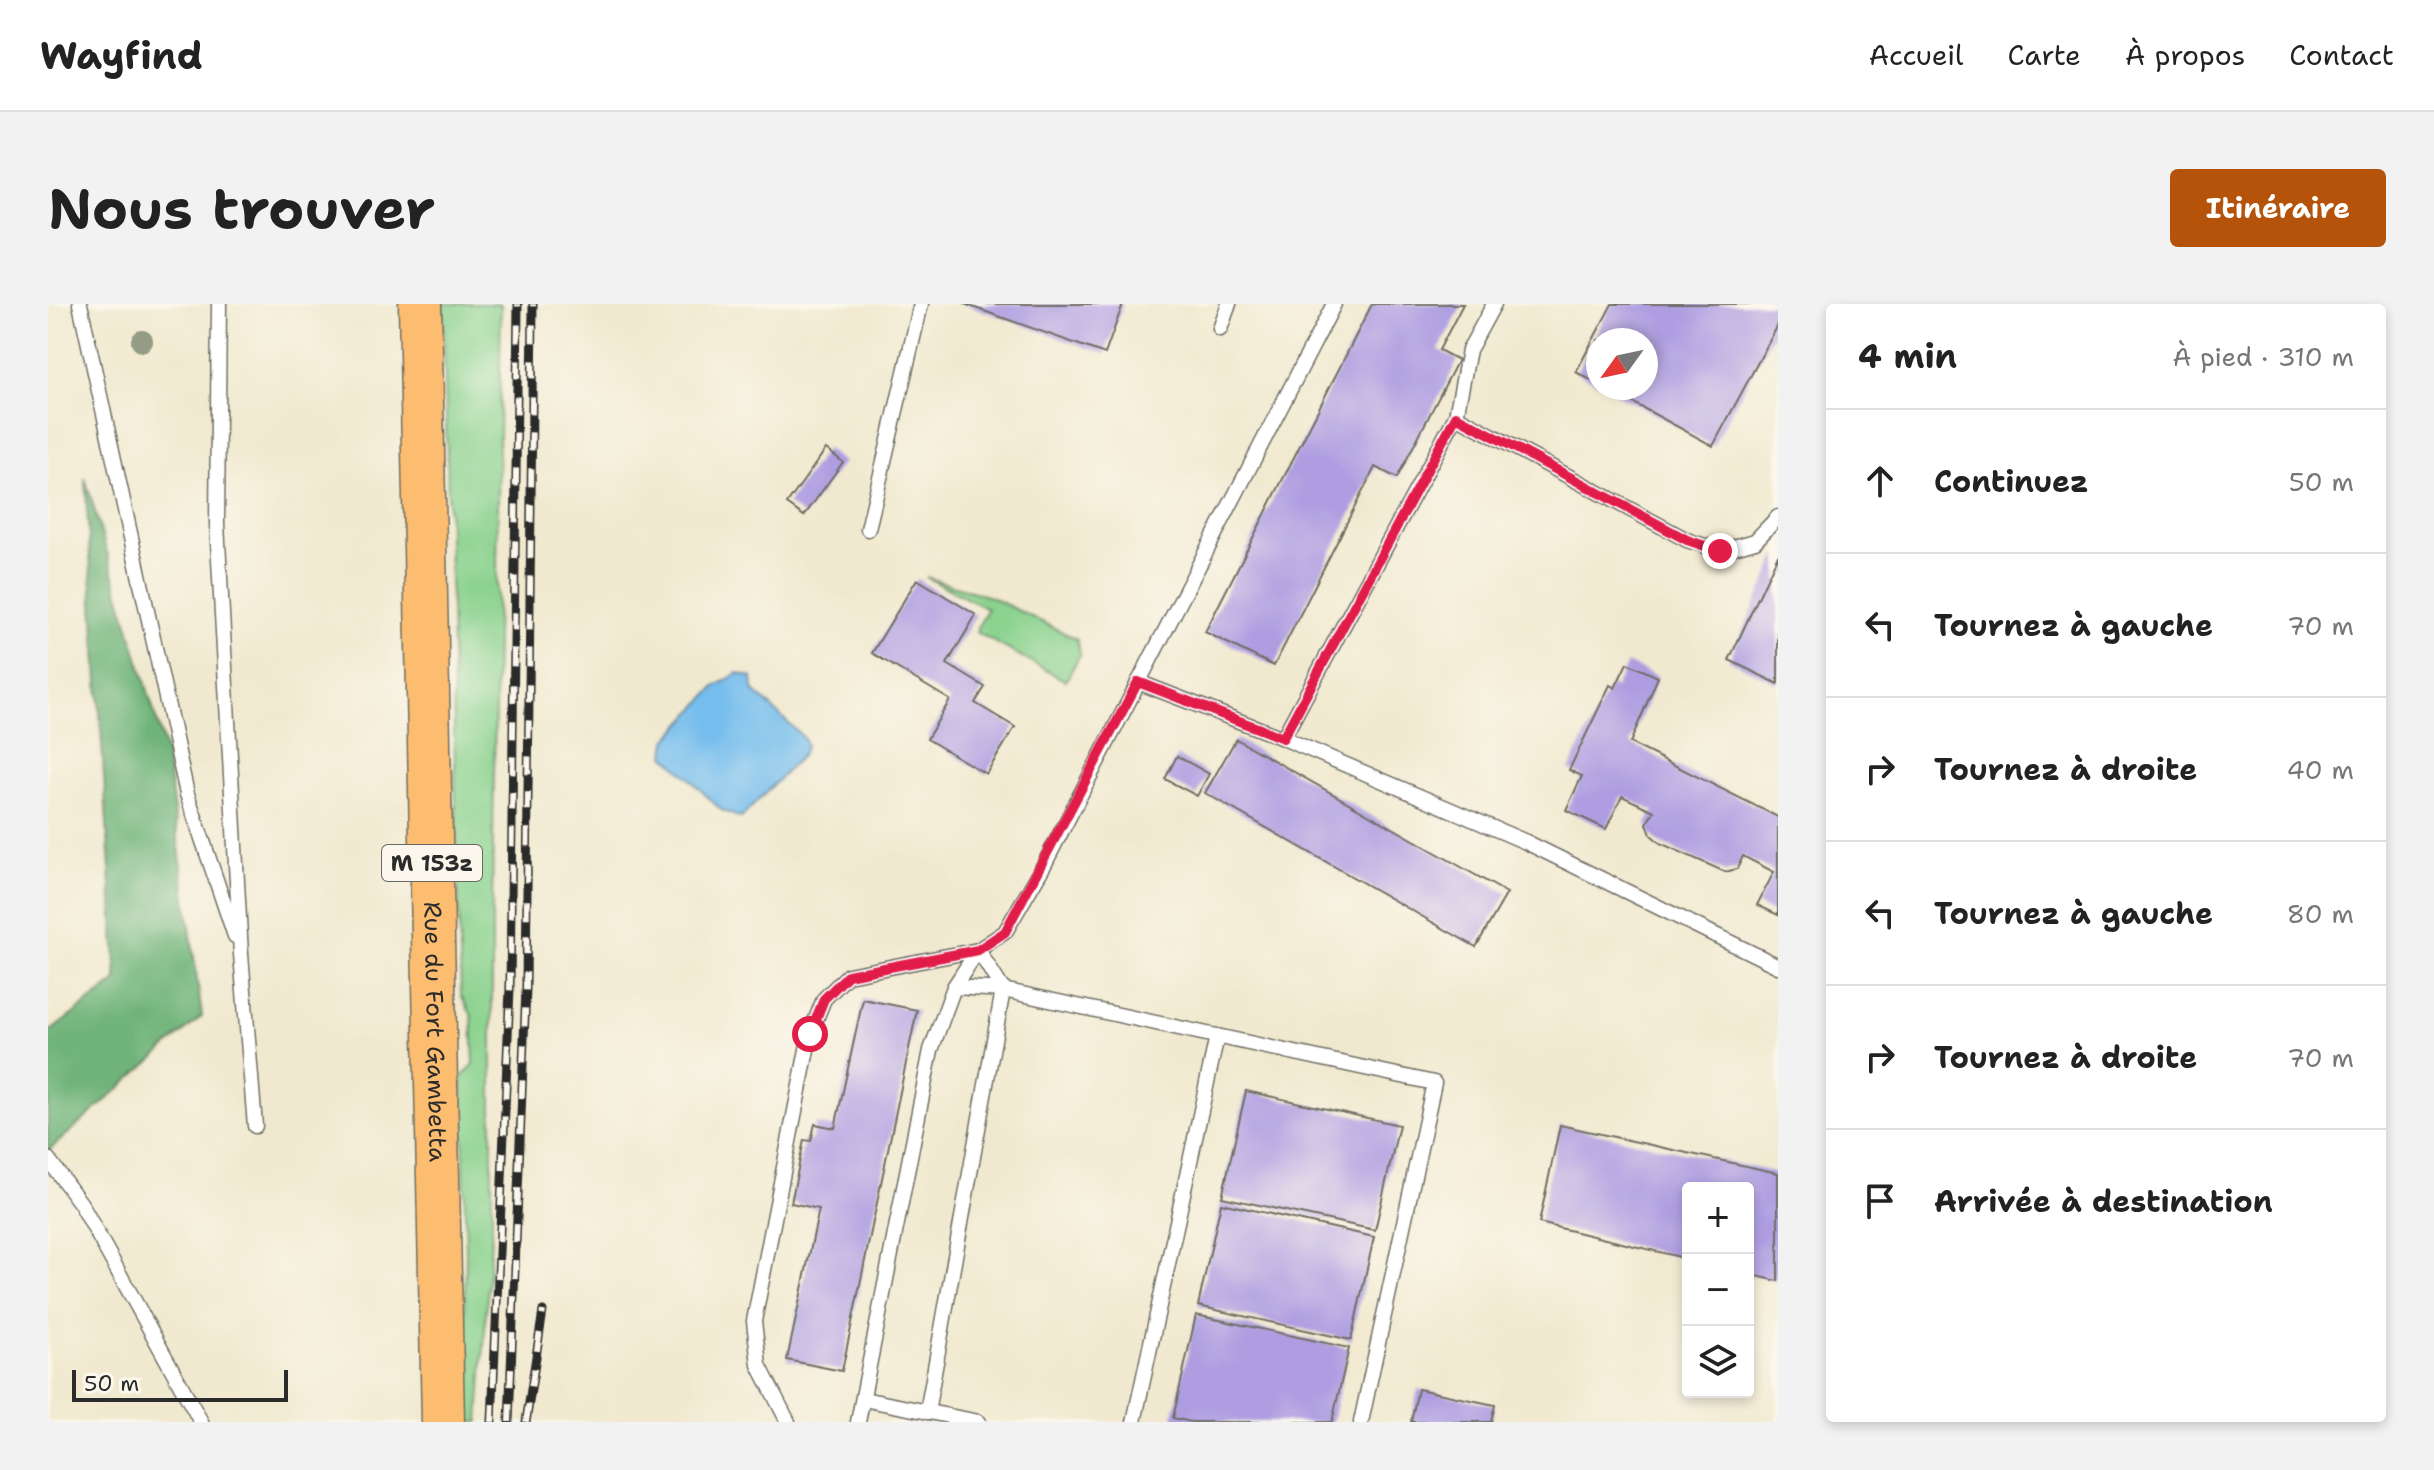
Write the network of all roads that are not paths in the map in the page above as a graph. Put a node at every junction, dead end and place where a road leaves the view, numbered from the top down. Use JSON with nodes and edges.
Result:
{"nodes":[{"id":1,"x":80,"y":304,"type":"edge"},
{"id":2,"x":219,"y":304,"type":"edge"},
{"id":3,"x":420,"y":304,"type":"edge"},
{"id":4,"x":921,"y":304,"type":"edge"},
{"id":5,"x":1229,"y":304,"type":"edge"},
{"id":6,"x":1334,"y":304,"type":"edge"},
{"id":7,"x":1494,"y":304,"type":"edge"},
{"id":8,"x":1220,"y":329,"type":"dead end"},
{"id":9,"x":1456,"y":416,"type":"junction"},
{"id":10,"x":1778,"y":517,"type":"edge"},
{"id":11,"x":868,"y":529,"type":"dead end"},
{"id":12,"x":1138,"y":682,"type":"junction"},
{"id":13,"x":1283,"y":738,"type":"junction"},
{"id":14,"x":978,"y":950,"type":"junction"},
{"id":15,"x":241,"y":954,"type":"junction"},
{"id":16,"x":1778,"y":966,"type":"edge"},
{"id":17,"x":954,"y":987,"type":"junction"},
{"id":18,"x":1003,"y":990,"type":"junction"},
{"id":19,"x":1217,"y":1036,"type":"junction"},
{"id":20,"x":255,"y":1126,"type":"dead end"},
{"id":21,"x":48,"y":1159,"type":"edge"},
{"id":22,"x":863,"y":1399,"type":"junction"},
{"id":23,"x":927,"y":1412,"type":"junction"},
{"id":24,"x":201,"y":1422,"type":"edge"},
{"id":25,"x":443,"y":1422,"type":"edge"},
{"id":26,"x":788,"y":1422,"type":"edge"},
{"id":27,"x":858,"y":1422,"type":"edge"},
{"id":28,"x":979,"y":1422,"type":"edge"},
{"id":29,"x":1134,"y":1422,"type":"edge"},
{"id":30,"x":1361,"y":1422,"type":"edge"}],
"edges":[{"from":1,"to":15,"type":"lane"},
{"from":2,"to":15,"type":"lane"},
{"from":3,"to":25,"type":"main road","name":"Rue du Fort Gambetta","number":"M 153z"},
{"from":4,"to":11,"type":"lane"},
{"from":5,"to":8,"type":"lane"},
{"from":6,"to":12,"type":"lane"},
{"from":7,"to":9,"type":"lane"},
{"from":9,"to":10,"type":"lane"},
{"from":9,"to":13,"type":"lane"},
{"from":12,"to":13,"type":"lane"},
{"from":12,"to":14,"type":"lane"},
{"from":13,"to":16,"type":"lane"},
{"from":14,"to":17,"type":"lane"},
{"from":14,"to":18,"type":"lane"},
{"from":14,"to":26,"type":"lane"},
{"from":15,"to":20,"type":"lane"},
{"from":17,"to":18,"type":"lane"},
{"from":17,"to":22,"type":"lane"},
{"from":18,"to":19,"type":"lane"},
{"from":18,"to":23,"type":"lane"},
{"from":19,"to":29,"type":"lane"},
{"from":19,"to":30,"type":"lane"},
{"from":21,"to":24,"type":"lane"},
{"from":22,"to":23,"type":"lane"},
{"from":22,"to":27,"type":"lane"},
{"from":23,"to":28,"type":"lane"}]}
